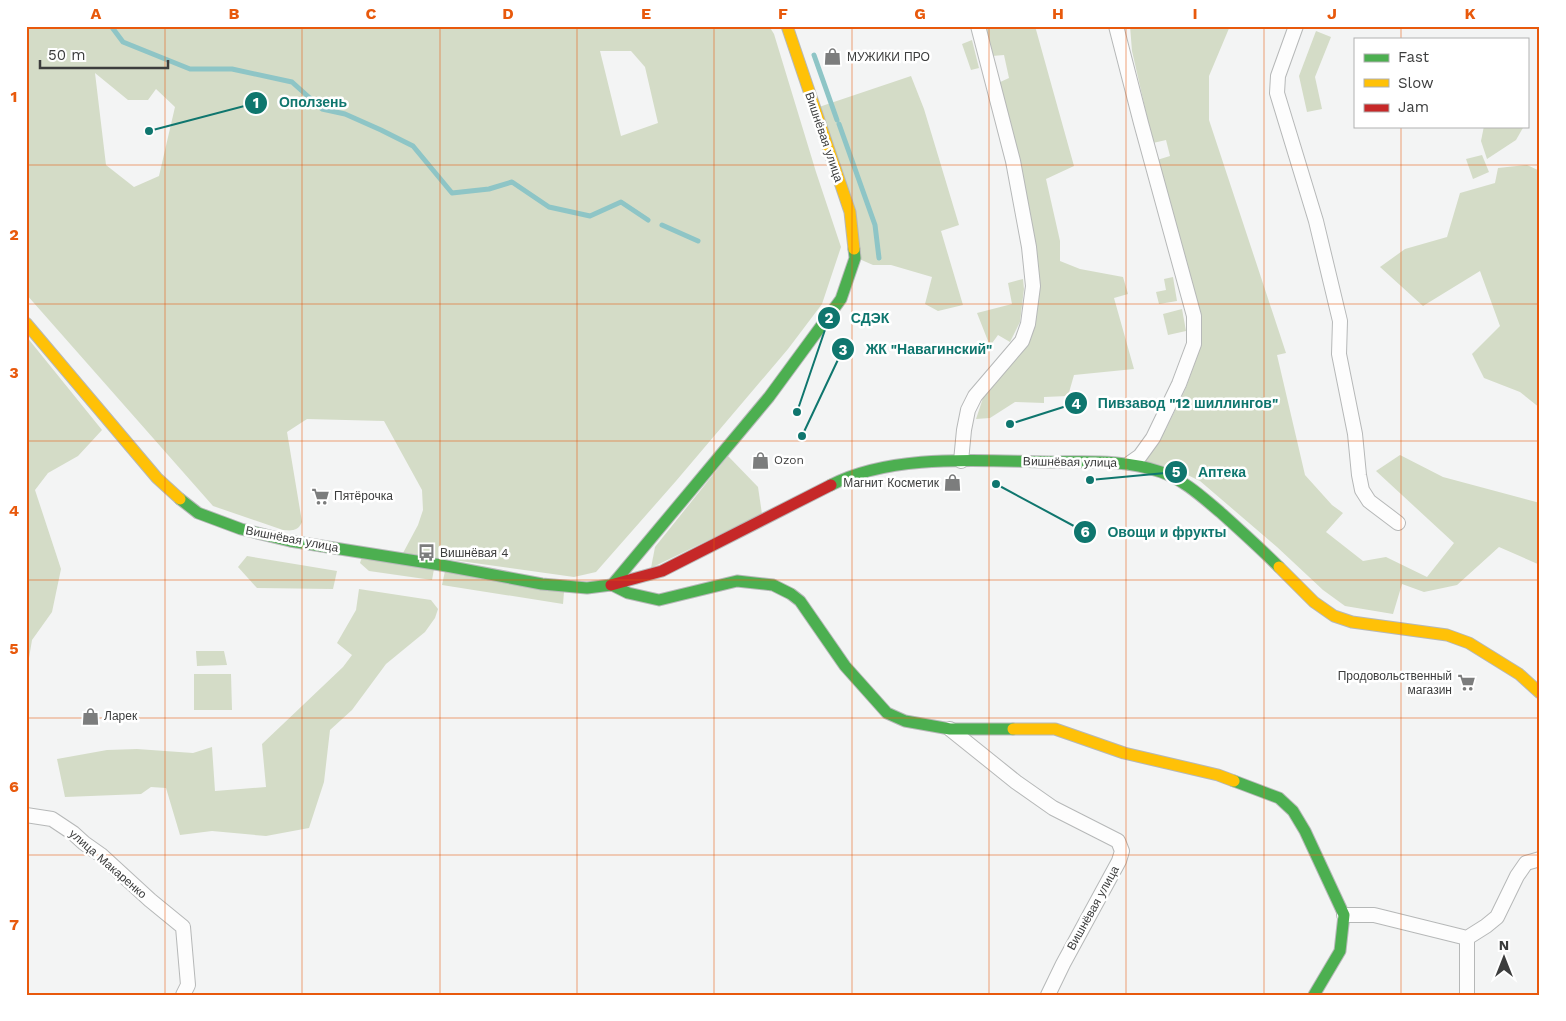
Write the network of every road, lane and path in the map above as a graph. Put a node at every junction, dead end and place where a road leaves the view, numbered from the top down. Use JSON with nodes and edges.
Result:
{"nodes":[{"id":1,"x":978,"y":26,"type":"edge"},
{"id":2,"x":1116,"y":26,"type":"edge"},
{"id":3,"x":1296,"y":26,"type":"edge"},
{"id":4,"x":788,"y":28,"type":"edge"},
{"id":5,"x":26,"y":324,"type":"edge"},
{"id":6,"x":961,"y":461,"type":"junction"},
{"id":7,"x":1130,"y":463,"type":"junction"},
{"id":8,"x":1398,"y":523,"type":"dead end"},
{"id":9,"x":612,"y":585,"type":"junction"},
{"id":10,"x":1540,"y":693,"type":"edge"},
{"id":11,"x":950,"y":729,"type":"junction"},
{"id":12,"x":26,"y":815,"type":"edge"},
{"id":13,"x":1540,"y":859,"type":"edge"},
{"id":14,"x":1344,"y":915,"type":"junction"},
{"id":15,"x":1467,"y":938,"type":"junction"},
{"id":16,"x":183,"y":995,"type":"edge"},
{"id":17,"x":1048,"y":995,"type":"edge"},
{"id":18,"x":1314,"y":995,"type":"edge"},
{"id":19,"x":1467,"y":995,"type":"edge"}],
"edges":[{"from":1,"to":6,"type":"street"},
{"from":2,"to":7,"type":"street"},
{"from":3,"to":8,"type":"street"},
{"from":4,"to":9,"type":"street","name":"Вишнёвая улица"},
{"from":5,"to":9,"type":"street","name":"Вишнёвая улица"},
{"from":6,"to":7,"type":"street","name":"Вишнёвая улица"},
{"from":6,"to":9,"type":"street","name":"Вишнёвая улица"},
{"from":7,"to":10,"type":"street","name":"Вишнёвая улица"},
{"from":9,"to":11,"type":"street"},
{"from":11,"to":14,"type":"street"},
{"from":11,"to":17,"type":"street","name":"Вишнёвая улица"},
{"from":12,"to":16,"type":"street","name":"улица Макаренко"},
{"from":13,"to":15,"type":"street"},
{"from":14,"to":15,"type":"street"},
{"from":14,"to":18,"type":"street"},
{"from":15,"to":19,"type":"street"}]}
